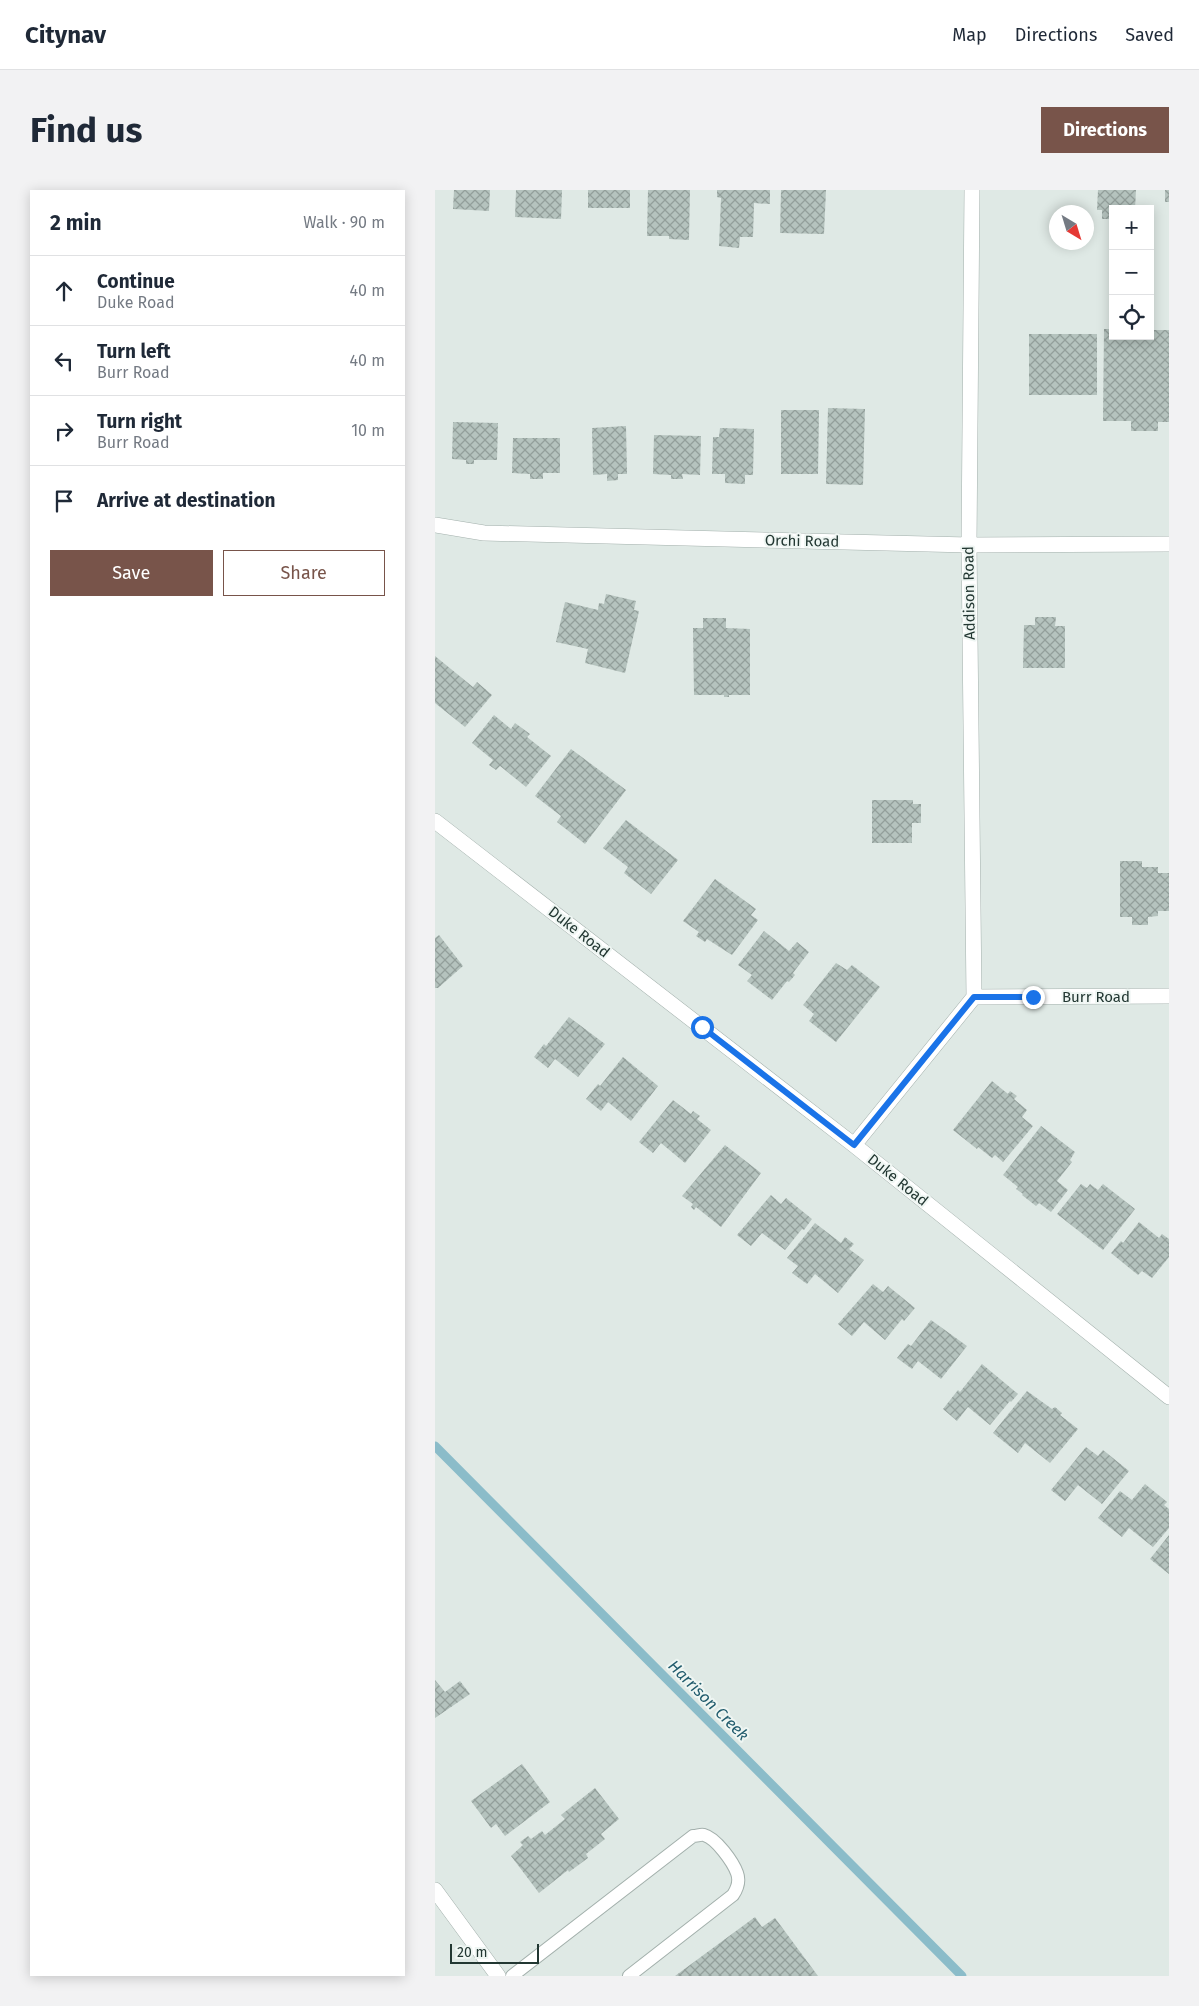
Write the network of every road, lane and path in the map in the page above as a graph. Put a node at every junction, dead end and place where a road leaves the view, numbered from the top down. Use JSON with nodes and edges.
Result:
{"nodes":[{"id":1,"x":972,"y":190,"type":"edge"},
{"id":2,"x":435,"y":525,"type":"edge"},
{"id":3,"x":1169,"y":544,"type":"edge"},
{"id":4,"x":969,"y":545,"type":"junction"},
{"id":5,"x":437,"y":826,"type":"edge"},
{"id":6,"x":1169,"y":996,"type":"edge"},
{"id":7,"x":974,"y":997,"type":"junction"},
{"id":8,"x":854,"y":1145,"type":"junction"},
{"id":9,"x":1169,"y":1397,"type":"edge"},
{"id":10,"x":435,"y":1890,"type":"edge"},
{"id":11,"x":498,"y":1976,"type":"edge"},
{"id":12,"x":512,"y":1976,"type":"edge"},
{"id":13,"x":629,"y":1976,"type":"edge"}],
"edges":[{"from":1,"to":4,"type":"street","name":"Addison Road"},
{"from":2,"to":4,"type":"street","name":"Orchi Road"},
{"from":3,"to":4,"type":"street","name":"Orchi Road"},
{"from":4,"to":7,"type":"street","name":"Addison Road"},
{"from":5,"to":8,"type":"street","name":"Duke Road"},
{"from":6,"to":7,"type":"street","name":"Burr Road"},
{"from":7,"to":8,"type":"street"},
{"from":8,"to":9,"type":"street","name":"Duke Road"},
{"from":10,"to":11,"type":"street"},
{"from":12,"to":13,"type":"lane"}]}
